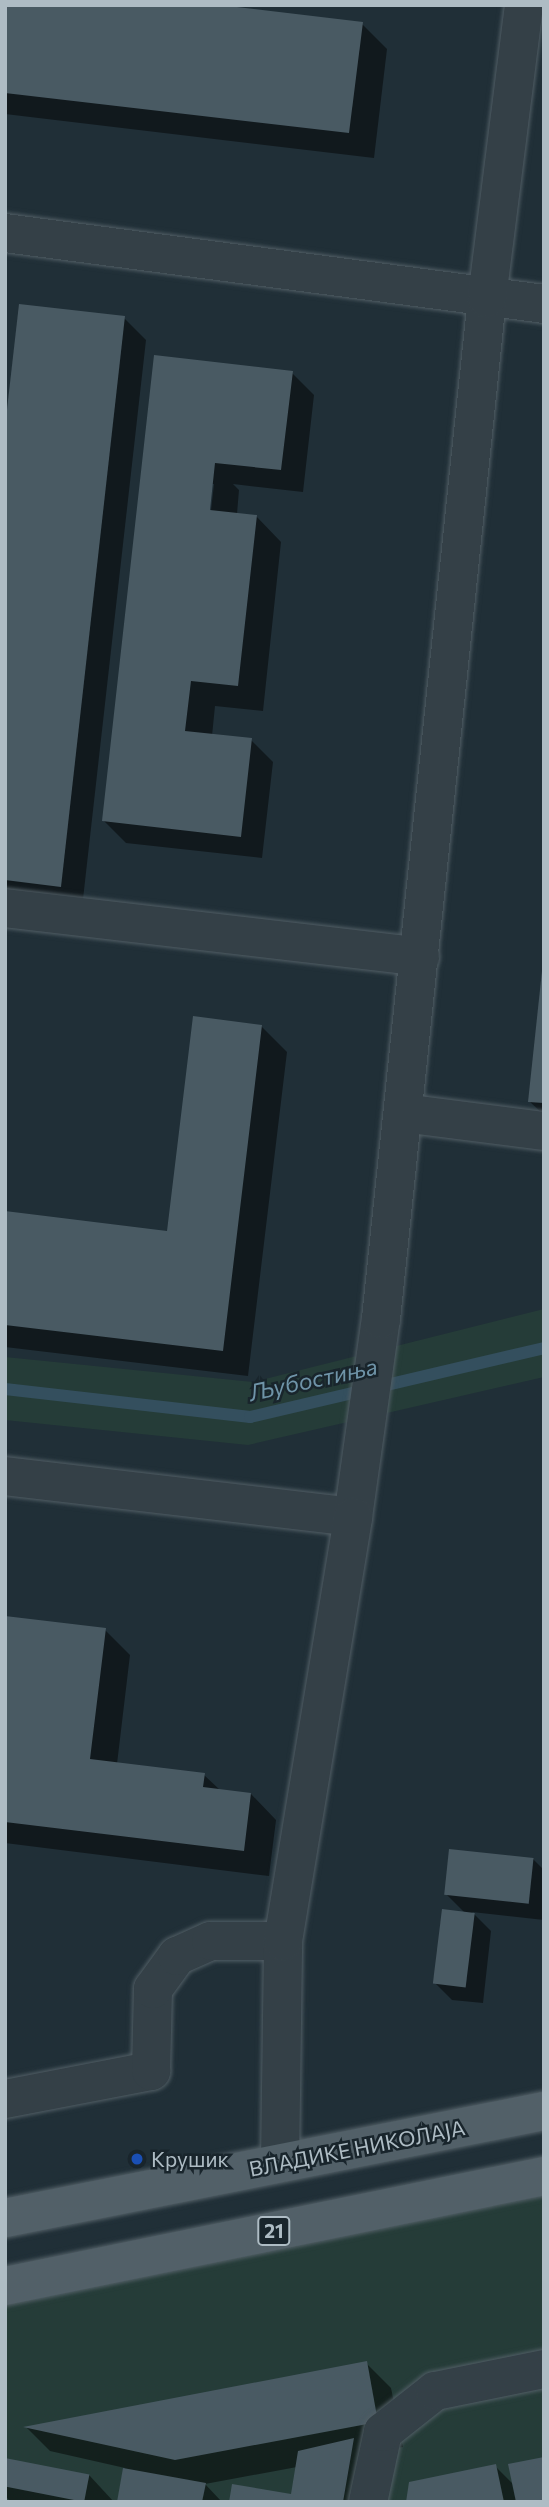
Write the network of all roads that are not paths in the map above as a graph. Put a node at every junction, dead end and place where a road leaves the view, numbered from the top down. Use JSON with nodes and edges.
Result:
{"nodes":[{"id":1,"x":524,"y":5,"type":"edge"},
{"id":2,"x":5,"y":233,"type":"edge"},
{"id":3,"x":487,"y":298,"type":"junction"},
{"id":4,"x":544,"y":304,"type":"edge"},
{"id":5,"x":5,"y":908,"type":"edge"},
{"id":6,"x":420,"y":957,"type":"junction"},
{"id":7,"x":403,"y":1113,"type":"junction"},
{"id":8,"x":544,"y":1131,"type":"edge"},
{"id":9,"x":5,"y":1476,"type":"edge"},
{"id":10,"x":353,"y":1517,"type":"junction"},
{"id":11,"x":283,"y":1941,"type":"junction"},
{"id":12,"x":5,"y":2099,"type":"edge"},
{"id":13,"x":544,"y":2111,"type":"edge"},
{"id":14,"x":280,"y":2163,"type":"junction"},
{"id":15,"x":544,"y":2176,"type":"edge"},
{"id":16,"x":5,"y":2218,"type":"edge"},
{"id":17,"x":5,"y":2286,"type":"edge"},
{"id":18,"x":544,"y":2370,"type":"edge"},
{"id":19,"x":368,"y":2502,"type":"edge"}],
"edges":[{"from":1,"to":3,"type":"lane"},
{"from":2,"to":3,"type":"lane"},
{"from":3,"to":4,"type":"lane"},
{"from":3,"to":6,"type":"lane"},
{"from":5,"to":6,"type":"lane"},
{"from":6,"to":7,"type":"lane"},
{"from":7,"to":8,"type":"lane"},
{"from":7,"to":10,"type":"lane"},
{"from":9,"to":10,"type":"lane"},
{"from":10,"to":11,"type":"lane"},
{"from":11,"to":12,"type":"lane"},
{"from":11,"to":14,"type":"lane"},
{"from":13,"to":14,"type":"main road","name":"ВЛАДИКЕ НИКОЛАЈА"},
{"from":14,"to":16,"type":"main road","name":"ВЛАДИКЕ НИКОЛАЈА"},
{"from":15,"to":17,"type":"main road","number":"21"},
{"from":18,"to":19,"type":"lane"}]}
